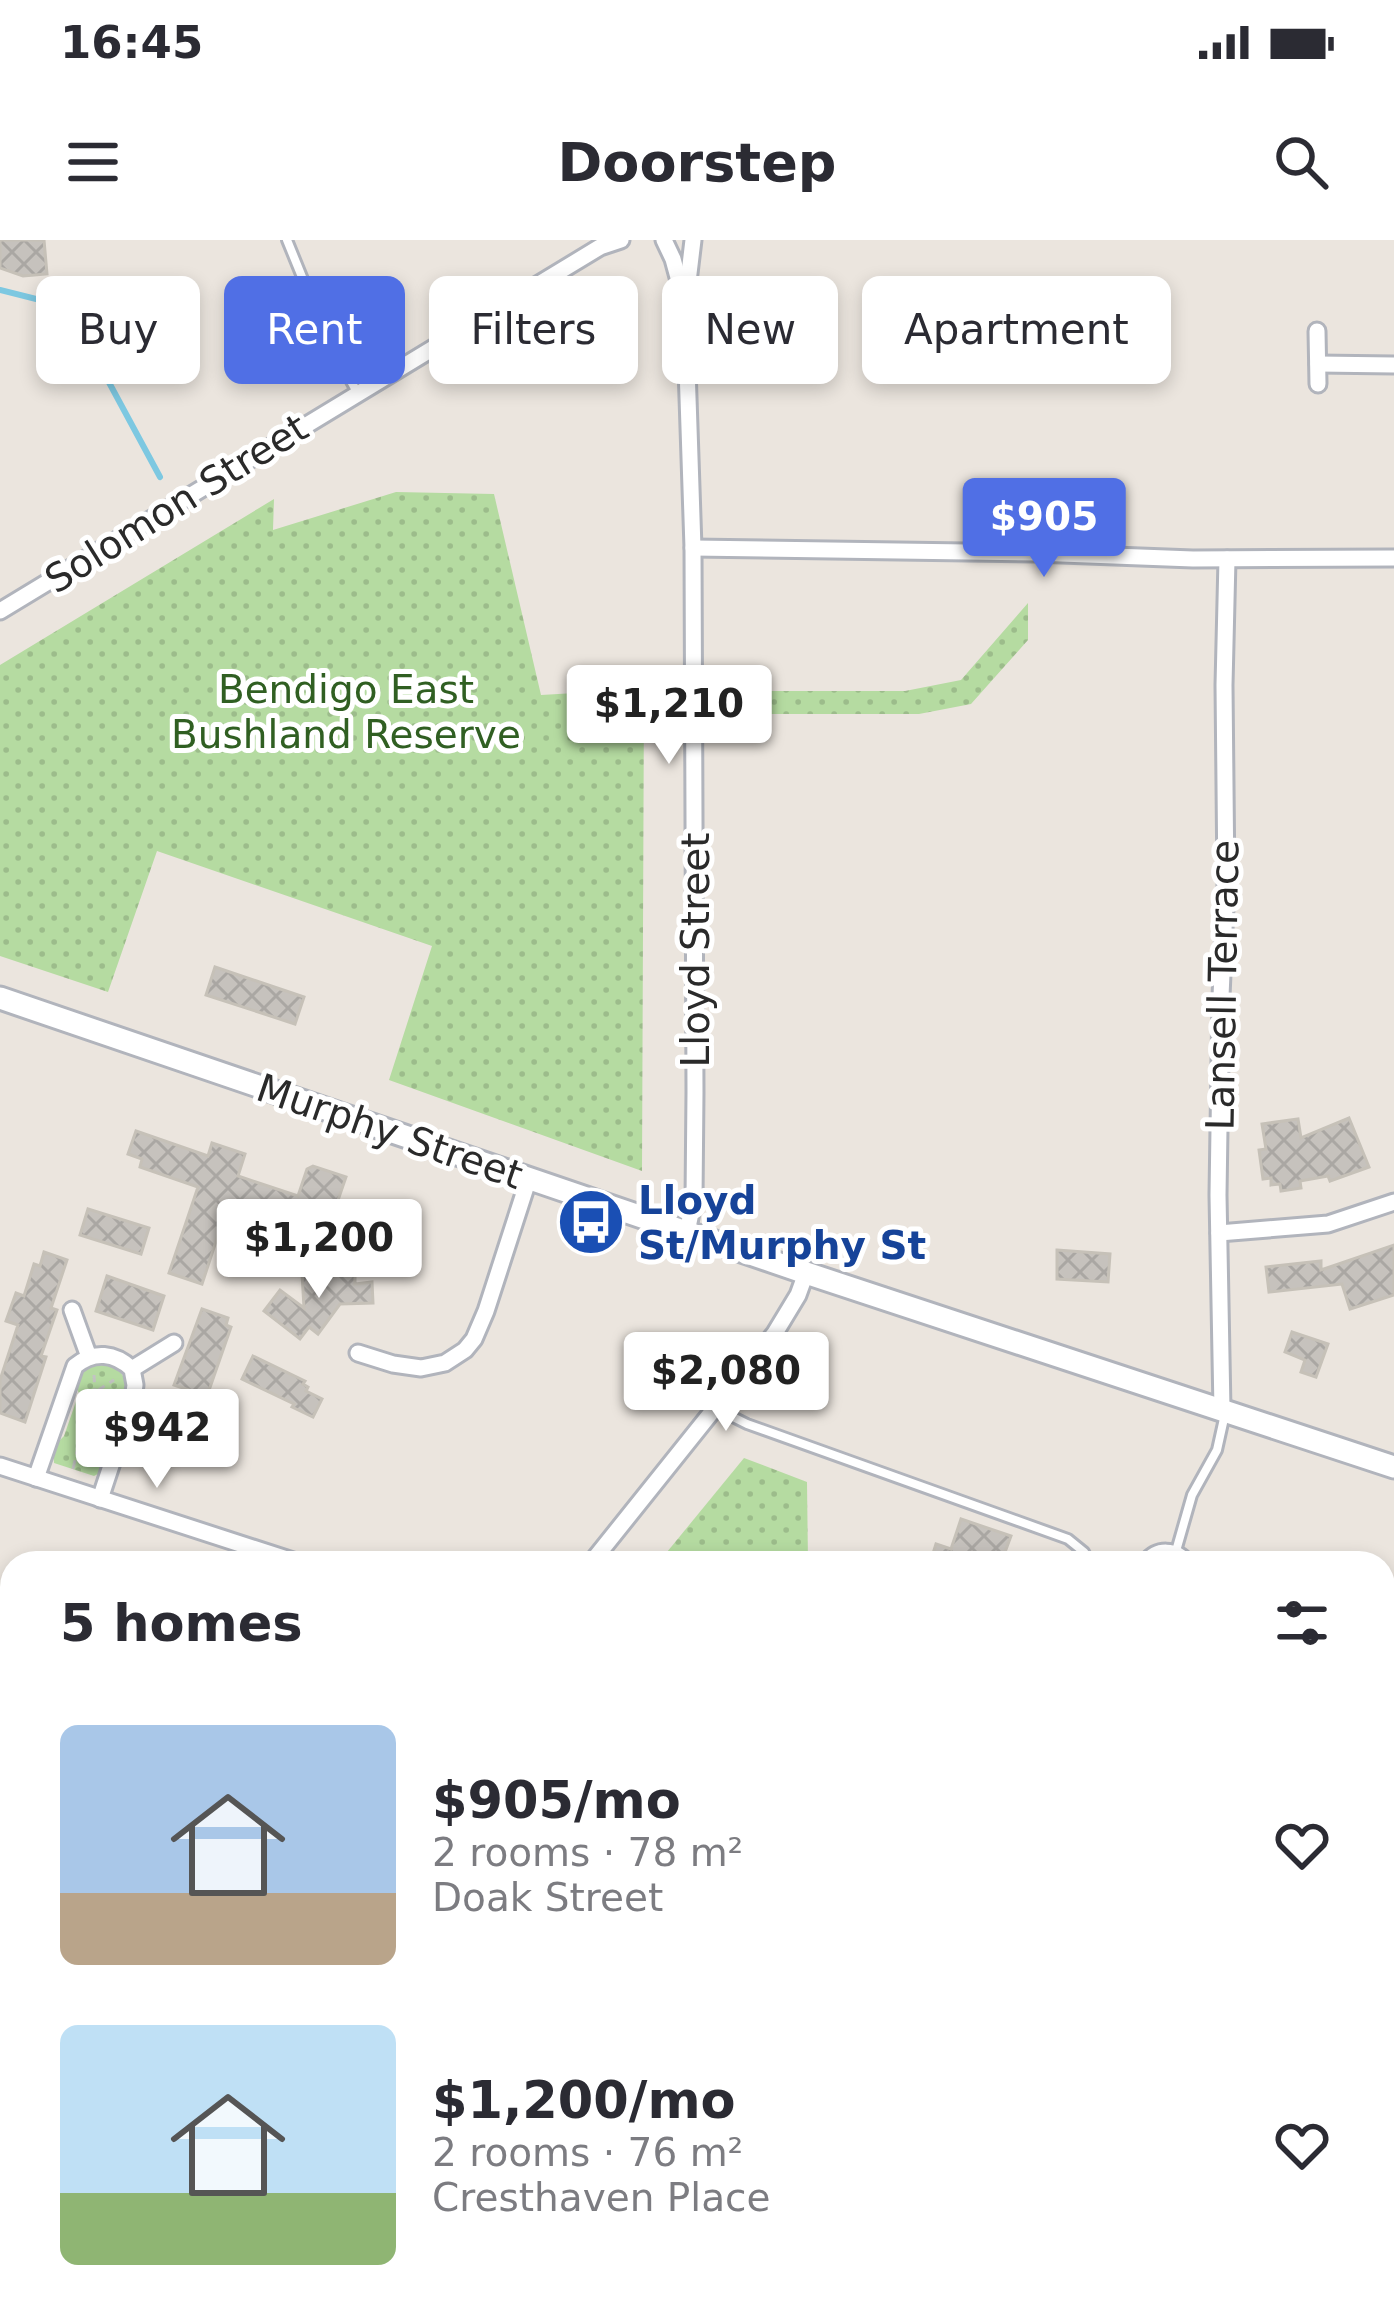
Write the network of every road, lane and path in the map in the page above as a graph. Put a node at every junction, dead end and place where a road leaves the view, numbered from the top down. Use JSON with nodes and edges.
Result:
{"nodes":[{"id":1,"x":287,"y":240,"type":"edge"},
{"id":2,"x":621,"y":240,"type":"edge"},
{"id":3,"x":664,"y":240,"type":"edge"},
{"id":4,"x":693,"y":240,"type":"edge"},
{"id":5,"x":603,"y":243,"type":"edge"},
{"id":6,"x":677,"y":276,"type":"edge"},
{"id":7,"x":689,"y":276,"type":"edge"},
{"id":8,"x":1317,"y":331,"type":"dead end"},
{"id":9,"x":1318,"y":364,"type":"junction"},
{"id":10,"x":1394,"y":364,"type":"edge"},
{"id":11,"x":688,"y":384,"type":"edge"},
{"id":12,"x":1318,"y":384,"type":"dead end"},
{"id":13,"x":358,"y":392,"type":"junction"},
{"id":14,"x":693,"y":548,"type":"junction"},
{"id":15,"x":1394,"y":558,"type":"edge"},
{"id":16,"x":1227,"y":559,"type":"junction"},
{"id":17,"x":0,"y":611,"type":"edge"},
{"id":18,"x":0,"y":998,"type":"edge"},
{"id":19,"x":529,"y":1178,"type":"junction"},
{"id":20,"x":1394,"y":1202,"type":"edge"},
{"id":21,"x":687,"y":1232,"type":"junction"},
{"id":22,"x":1219,"y":1233,"type":"junction"},
{"id":23,"x":806,"y":1273,"type":"junction"},
{"id":24,"x":72,"y":1310,"type":"dead end"},
{"id":25,"x":174,"y":1343,"type":"dead end"},
{"id":26,"x":358,"y":1353,"type":"dead end"},
{"id":27,"x":89,"y":1357,"type":"junction"},
{"id":28,"x":132,"y":1370,"type":"junction"},
{"id":29,"x":95,"y":1392,"type":"junction"},
{"id":30,"x":715,"y":1408,"type":"junction"},
{"id":31,"x":1224,"y":1411,"type":"junction"},
{"id":32,"x":0,"y":1466,"type":"edge"},
{"id":33,"x":1394,"y":1467,"type":"edge"},
{"id":34,"x":36,"y":1478,"type":"junction"},
{"id":35,"x":69,"y":1489,"type":"junction"},
{"id":36,"x":100,"y":1499,"type":"junction"},
{"id":37,"x":261,"y":1551,"type":"edge"},
{"id":38,"x":601,"y":1551,"type":"edge"},
{"id":39,"x":1082,"y":1551,"type":"edge"},
{"id":40,"x":1182,"y":1551,"type":"edge"}],
"edges":[{"from":1,"to":13,"type":"lane"},
{"from":2,"to":5,"type":"street","name":"Solomon Street"},
{"from":3,"to":6,"type":"street","name":"Lloyd Street"},
{"from":4,"to":7,"type":"street","name":"Lloyd Street"},
{"from":5,"to":13,"type":"street","name":"Solomon Street"},
{"from":8,"to":9,"type":"street"},
{"from":9,"to":10,"type":"street"},
{"from":9,"to":12,"type":"street"},
{"from":11,"to":14,"type":"street","name":"Lloyd Street"},
{"from":13,"to":17,"type":"street","name":"Solomon Street"},
{"from":14,"to":16,"type":"street"},
{"from":14,"to":21,"type":"street","name":"Lloyd Street"},
{"from":15,"to":16,"type":"street"},
{"from":16,"to":22,"type":"street","name":"Lansell Terrace"},
{"from":18,"to":19,"type":"street","name":"Murphy Street"},
{"from":19,"to":21,"type":"street","name":"Murphy Street"},
{"from":19,"to":26,"type":"street"},
{"from":20,"to":22,"type":"street"},
{"from":21,"to":23,"type":"street","name":"Murphy Street"},
{"from":22,"to":31,"type":"street","name":"Lansell Terrace"},
{"from":23,"to":30,"type":"street"},
{"from":23,"to":31,"type":"street","name":"Murphy Street"},
{"from":24,"to":27,"type":"street"},
{"from":25,"to":28,"type":"street"},
{"from":27,"to":28,"type":"street"},
{"from":27,"to":29,"type":"path"},
{"from":27,"to":34,"type":"street"},
{"from":28,"to":29,"type":"path"},
{"from":28,"to":36,"type":"street"},
{"from":29,"to":35,"type":"path"},
{"from":30,"to":38,"type":"street"},
{"from":30,"to":39,"type":"lane"},
{"from":31,"to":33,"type":"street","name":"Murphy Street"},
{"from":31,"to":40,"type":"lane"},
{"from":32,"to":34,"type":"street"},
{"from":34,"to":35,"type":"street"},
{"from":35,"to":36,"type":"street"},
{"from":36,"to":37,"type":"street"}]}
